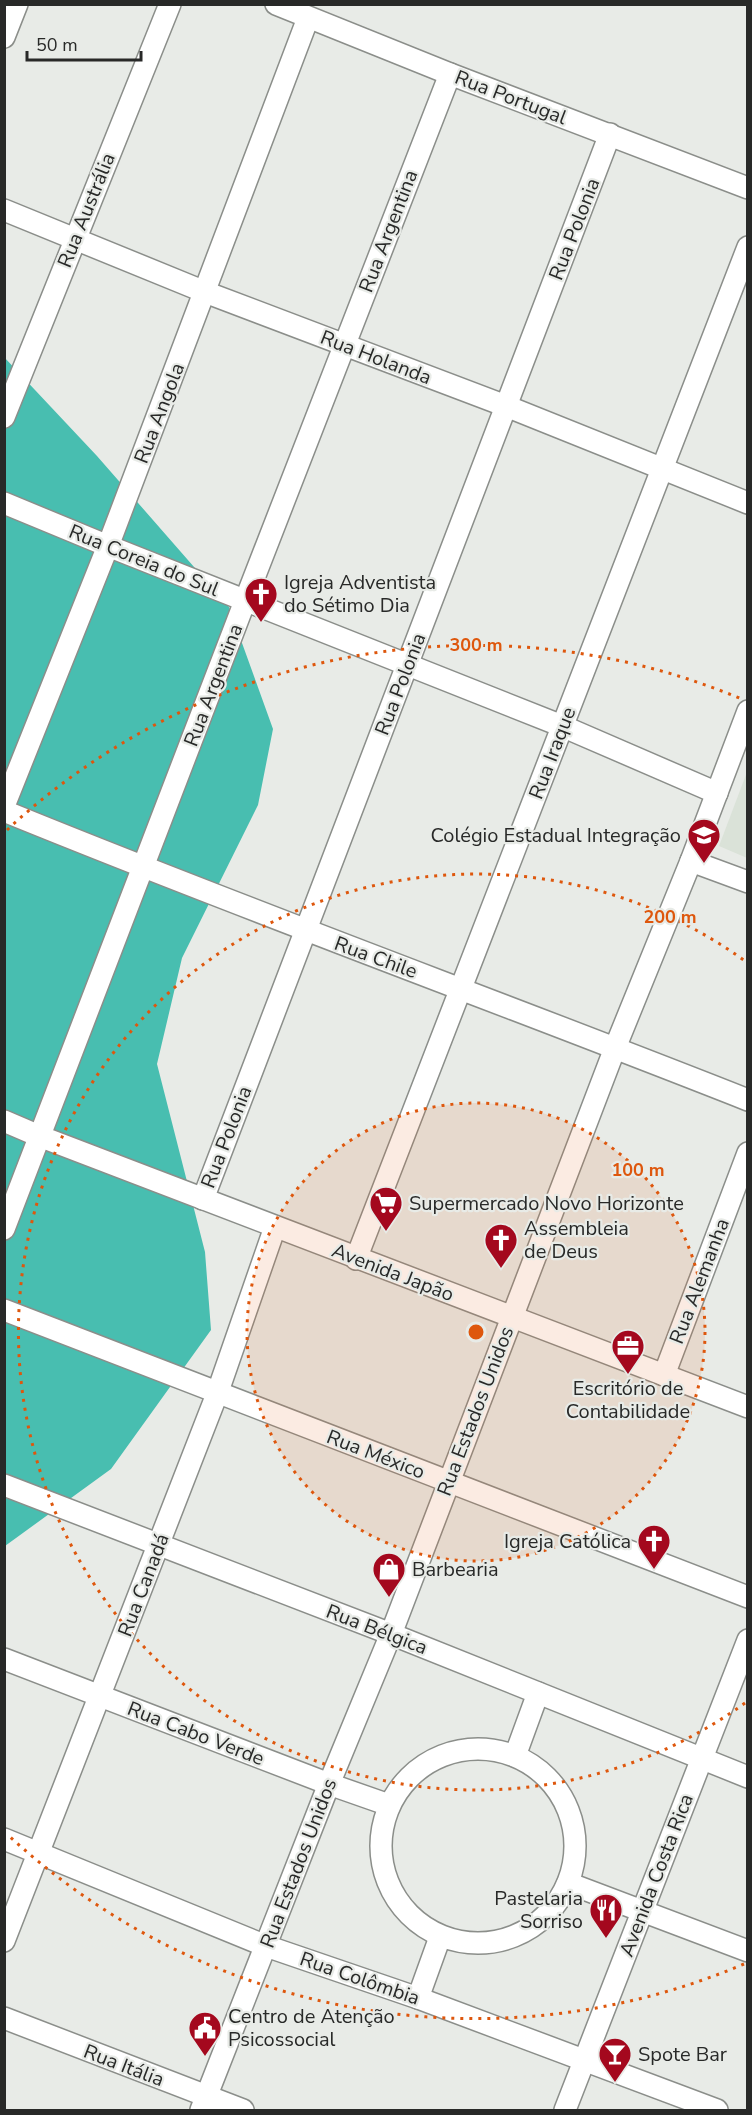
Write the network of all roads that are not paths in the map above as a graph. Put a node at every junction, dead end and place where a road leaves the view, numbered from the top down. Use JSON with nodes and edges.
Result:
{"nodes":[{"id":1,"x":17,"y":4,"type":"edge"},
{"id":2,"x":170,"y":4,"type":"edge"},
{"id":3,"x":276,"y":4,"type":"edge"},
{"id":4,"x":308,"y":18,"type":"junction"},
{"id":5,"x":4,"y":37,"type":"edge"},
{"id":6,"x":450,"y":74,"type":"junction"},
{"id":7,"x":610,"y":134,"type":"junction"},
{"id":8,"x":747,"y":188,"type":"edge"},
{"id":9,"x":4,"y":210,"type":"edge"},
{"id":10,"x":75,"y":239,"type":"junction"},
{"id":11,"x":747,"y":246,"type":"edge"},
{"id":12,"x":205,"y":292,"type":"junction"},
{"id":13,"x":343,"y":345,"type":"junction"},
{"id":14,"x":506,"y":406,"type":"junction"},
{"id":15,"x":4,"y":417,"type":"edge"},
{"id":16,"x":662,"y":470,"type":"junction"},
{"id":17,"x":4,"y":503,"type":"edge"},
{"id":18,"x":747,"y":503,"type":"edge"},
{"id":19,"x":108,"y":546,"type":"junction"},
{"id":20,"x":244,"y":601,"type":"junction"},
{"id":21,"x":408,"y":664,"type":"junction"},
{"id":22,"x":746,"y":722,"type":"edge"},
{"id":23,"x":562,"y":726,"type":"junction"},
{"id":24,"x":717,"y":793,"type":"junction"},
{"id":25,"x":4,"y":806,"type":"edge"},
{"id":26,"x":4,"y":811,"type":"edge"},
{"id":27,"x":691,"y":861,"type":"junction"},
{"id":28,"x":142,"y":868,"type":"junction"},
{"id":29,"x":747,"y":882,"type":"edge"},
{"id":30,"x":304,"y":930,"type":"junction"},
{"id":31,"x":462,"y":989,"type":"junction"},
{"id":32,"x":615,"y":1048,"type":"junction"},
{"id":33,"x":747,"y":1100,"type":"edge"},
{"id":34,"x":4,"y":1121,"type":"edge"},
{"id":35,"x":39,"y":1136,"type":"junction"},
{"id":36,"x":747,"y":1153,"type":"edge"},
{"id":37,"x":203,"y":1199,"type":"junction"},
{"id":38,"x":275,"y":1227,"type":"junction"},
{"id":39,"x":4,"y":1229,"type":"edge"},
{"id":40,"x":356,"y":1259,"type":"junction"},
{"id":41,"x":4,"y":1310,"type":"edge"},
{"id":42,"x":511,"y":1316,"type":"junction"},
{"id":43,"x":664,"y":1374,"type":"junction"},
{"id":44,"x":218,"y":1394,"type":"junction"},
{"id":45,"x":747,"y":1407,"type":"edge"},
{"id":46,"x":448,"y":1482,"type":"junction"},
{"id":47,"x":4,"y":1485,"type":"edge"},
{"id":48,"x":159,"y":1545,"type":"junction"},
{"id":49,"x":747,"y":1597,"type":"edge"},
{"id":50,"x":391,"y":1634,"type":"junction"},
{"id":51,"x":747,"y":1640,"type":"edge"},
{"id":52,"x":4,"y":1659,"type":"edge"},
{"id":53,"x":538,"y":1693,"type":"junction"},
{"id":54,"x":100,"y":1695,"type":"junction"},
{"id":55,"x":515,"y":1756,"type":"junction"},
{"id":56,"x":701,"y":1759,"type":"junction"},
{"id":57,"x":747,"y":1777,"type":"edge"},
{"id":58,"x":328,"y":1784,"type":"junction"},
{"id":59,"x":389,"y":1805,"type":"junction"},
{"id":60,"x":4,"y":1839,"type":"edge"},
{"id":61,"x":39,"y":1852,"type":"junction"},
{"id":62,"x":568,"y":1883,"type":"junction"},
{"id":63,"x":642,"y":1910,"type":"junction"},
{"id":64,"x":440,"y":1937,"type":"junction"},
{"id":65,"x":4,"y":1941,"type":"edge"},
{"id":66,"x":266,"y":1946,"type":"junction"},
{"id":67,"x":747,"y":1951,"type":"edge"},
{"id":68,"x":418,"y":1998,"type":"junction"},
{"id":69,"x":4,"y":2019,"type":"edge"},
{"id":70,"x":585,"y":2060,"type":"junction"},
{"id":71,"x":204,"y":2104,"type":"edge"},
{"id":72,"x":243,"y":2110,"type":"edge"},
{"id":73,"x":565,"y":2110,"type":"edge"},
{"id":74,"x":717,"y":2110,"type":"edge"}],
"edges":[{"from":1,"to":5,"type":"street"},
{"from":2,"to":10,"type":"street","name":"Rua Austrália"},
{"from":3,"to":4,"type":"street","name":"Rua Portugal"},
{"from":4,"to":6,"type":"street","name":"Rua Portugal"},
{"from":4,"to":12,"type":"street","name":"Rua Angola"},
{"from":6,"to":7,"type":"street","name":"Rua Portugal"},
{"from":6,"to":13,"type":"street","name":"Rua Argentina"},
{"from":7,"to":8,"type":"street","name":"Rua Portugal"},
{"from":7,"to":14,"type":"street","name":"Rua Polonia"},
{"from":9,"to":10,"type":"street","name":"Rua Holanda"},
{"from":10,"to":12,"type":"street","name":"Rua Holanda"},
{"from":10,"to":15,"type":"street","name":"Rua Austrália"},
{"from":11,"to":16,"type":"street","name":"Rua Iraque"},
{"from":12,"to":13,"type":"street","name":"Rua Holanda"},
{"from":12,"to":19,"type":"street","name":"Rua Angola"},
{"from":13,"to":14,"type":"street","name":"Rua Holanda"},
{"from":13,"to":20,"type":"street","name":"Rua Argentina"},
{"from":14,"to":16,"type":"street","name":"Rua Holanda"},
{"from":14,"to":21,"type":"street","name":"Rua Polonia"},
{"from":16,"to":18,"type":"street","name":"Rua Holanda"},
{"from":16,"to":23,"type":"street","name":"Rua Iraque"},
{"from":17,"to":19,"type":"street","name":"Rua Coreia do Sul"},
{"from":19,"to":20,"type":"street","name":"Rua Coreia do Sul"},
{"from":19,"to":25,"type":"street","name":"Rua Angola"},
{"from":20,"to":21,"type":"street","name":"Rua Coreia do Sul"},
{"from":20,"to":28,"type":"street","name":"Rua Argentina"},
{"from":21,"to":23,"type":"street","name":"Rua Coreia do Sul"},
{"from":21,"to":30,"type":"street","name":"Rua Polonia"},
{"from":22,"to":24,"type":"street","name":"Rua Estados Unidos"},
{"from":23,"to":24,"type":"street","name":"Rua Coreia do Sul"},
{"from":23,"to":31,"type":"street","name":"Rua Iraque"},
{"from":24,"to":27,"type":"street","name":"Rua Estados Unidos"},
{"from":26,"to":28,"type":"street","name":"Rua Chile"},
{"from":27,"to":29,"type":"street"},
{"from":27,"to":32,"type":"street","name":"Rua Estados Unidos"},
{"from":28,"to":30,"type":"street","name":"Rua Chile"},
{"from":28,"to":35,"type":"street","name":"Rua Argentina"},
{"from":30,"to":31,"type":"street","name":"Rua Chile"},
{"from":30,"to":37,"type":"street","name":"Rua Polonia"},
{"from":31,"to":32,"type":"street","name":"Rua Chile"},
{"from":31,"to":40,"type":"street","name":"Rua Iraque"},
{"from":32,"to":33,"type":"street","name":"Rua Chile"},
{"from":32,"to":42,"type":"street","name":"Rua Estados Unidos"},
{"from":34,"to":35,"type":"street","name":"Avenida Japão"},
{"from":35,"to":37,"type":"street","name":"Avenida Japão"},
{"from":35,"to":39,"type":"street","name":"Rua Argentina"},
{"from":36,"to":43,"type":"street","name":"Rua Alemanha"},
{"from":37,"to":38,"type":"street","name":"Avenida Japão"},
{"from":38,"to":40,"type":"street","name":"Avenida Japão"},
{"from":38,"to":44,"type":"street","name":"Rua Canadá"},
{"from":40,"to":42,"type":"street","name":"Avenida Japão"},
{"from":41,"to":44,"type":"street","name":"Rua México"},
{"from":42,"to":43,"type":"street","name":"Avenida Japão"},
{"from":42,"to":46,"type":"street","name":"Rua Estados Unidos"},
{"from":43,"to":45,"type":"street","name":"Avenida Japão"},
{"from":44,"to":46,"type":"street","name":"Rua México"},
{"from":44,"to":48,"type":"street","name":"Rua Canadá"},
{"from":46,"to":49,"type":"street","name":"Rua México"},
{"from":46,"to":50,"type":"street","name":"Rua Estados Unidos"},
{"from":47,"to":48,"type":"street","name":"Rua Bélgica"},
{"from":48,"to":50,"type":"street","name":"Rua Bélgica"},
{"from":48,"to":54,"type":"street","name":"Rua Canadá"},
{"from":50,"to":53,"type":"street","name":"Rua Bélgica"},
{"from":50,"to":58,"type":"street","name":"Rua Estados Unidos"},
{"from":51,"to":56,"type":"street","name":"Avenida Costa Rica"},
{"from":52,"to":54,"type":"street","name":"Rua Cabo Verde"},
{"from":53,"to":55,"type":"street"},
{"from":53,"to":56,"type":"street","name":"Rua Bélgica"},
{"from":54,"to":58,"type":"street","name":"Rua Cabo Verde"},
{"from":54,"to":61,"type":"street","name":"Rua Canadá"},
{"from":55,"to":59,"type":"street"},
{"from":55,"to":62,"type":"street"},
{"from":56,"to":57,"type":"street","name":"Rua Bélgica"},
{"from":56,"to":63,"type":"street","name":"Avenida Costa Rica"},
{"from":58,"to":59,"type":"street","name":"Rua Cabo Verde"},
{"from":58,"to":66,"type":"street","name":"Rua Estados Unidos"},
{"from":59,"to":64,"type":"street"},
{"from":60,"to":61,"type":"street","name":"Rua Colômbia"},
{"from":61,"to":65,"type":"street","name":"Rua Canadá"},
{"from":61,"to":66,"type":"street","name":"Rua Colômbia"},
{"from":62,"to":63,"type":"street"},
{"from":62,"to":64,"type":"street"},
{"from":63,"to":67,"type":"street"},
{"from":63,"to":70,"type":"street","name":"Avenida Costa Rica"},
{"from":64,"to":68,"type":"street"},
{"from":66,"to":68,"type":"street","name":"Rua Colômbia"},
{"from":66,"to":71,"type":"street","name":"Rua Estados Unidos"},
{"from":68,"to":70,"type":"street","name":"Rua Colômbia"},
{"from":69,"to":71,"type":"street","name":"Rua Itália"},
{"from":70,"to":73,"type":"street","name":"Avenida Costa Rica"},
{"from":70,"to":74,"type":"street","name":"Rua Colômbia"},
{"from":71,"to":72,"type":"street","name":"Rua Itália"}]}
